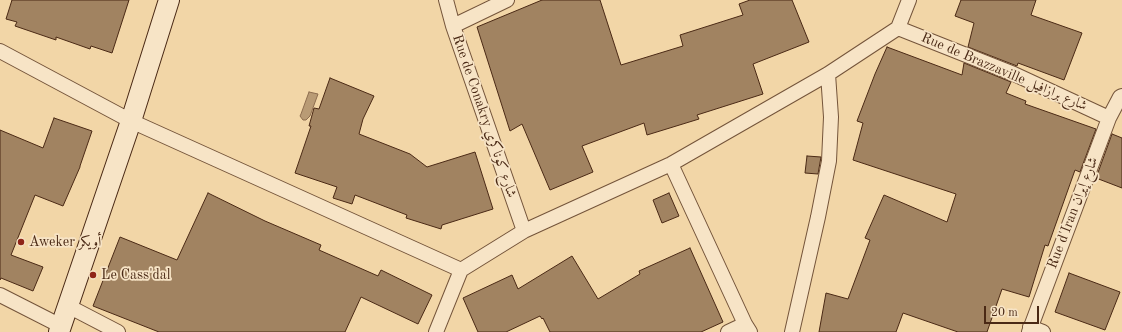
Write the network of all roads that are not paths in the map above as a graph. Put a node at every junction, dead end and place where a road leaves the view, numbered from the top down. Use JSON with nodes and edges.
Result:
{"nodes":[{"id":1,"x":169,"y":0,"type":"edge"},
{"id":2,"x":446,"y":0,"type":"edge"},
{"id":3,"x":507,"y":0,"type":"edge"},
{"id":4,"x":909,"y":0,"type":"edge"},
{"id":5,"x":453,"y":26,"type":"junction"},
{"id":6,"x":898,"y":28,"type":"junction"},
{"id":7,"x":0,"y":51,"type":"edge"},
{"id":8,"x":828,"y":74,"type":"junction"},
{"id":9,"x":1122,"y":96,"type":"edge"},
{"id":10,"x":1109,"y":118,"type":"junction"},
{"id":11,"x":131,"y":121,"type":"junction"},
{"id":12,"x":671,"y":164,"type":"junction"},
{"id":13,"x":524,"y":231,"type":"junction"},
{"id":14,"x":461,"y":270,"type":"junction"},
{"id":15,"x":0,"y":295,"type":"edge"},
{"id":16,"x":68,"y":306,"type":"junction"},
{"id":17,"x":747,"y":328,"type":"edge"},
{"id":18,"x":60,"y":329,"type":"edge"},
{"id":19,"x":1034,"y":330,"type":"edge"},
{"id":20,"x":118,"y":332,"type":"edge"},
{"id":21,"x":436,"y":332,"type":"edge"},
{"id":22,"x":728,"y":332,"type":"edge"},
{"id":23,"x":792,"y":332,"type":"edge"}],
"edges":[{"from":1,"to":11,"type":"main road"},
{"from":2,"to":5,"type":"street","name":"Rue de Conakry شارع كوناكري"},
{"from":3,"to":5,"type":"street"},
{"from":4,"to":6,"type":"street"},
{"from":5,"to":13,"type":"street","name":"Rue de Conakry شارع كوناكري"},
{"from":6,"to":8,"type":"street"},
{"from":6,"to":10,"type":"street","name":"Rue de Brazzaville شارع برازافيل"},
{"from":7,"to":11,"type":"street"},
{"from":8,"to":12,"type":"street"},
{"from":8,"to":23,"type":"street"},
{"from":9,"to":10,"type":"street","name":"Rue d'Iran شارع إيران"},
{"from":10,"to":19,"type":"street","name":"Rue d'Iran شارع إيران"},
{"from":11,"to":14,"type":"street"},
{"from":11,"to":16,"type":"main road"},
{"from":12,"to":13,"type":"street"},
{"from":12,"to":17,"type":"street"},
{"from":13,"to":14,"type":"street"},
{"from":14,"to":21,"type":"street"},
{"from":15,"to":18,"type":"street"},
{"from":16,"to":18,"type":"main road"},
{"from":16,"to":20,"type":"street"},
{"from":17,"to":22,"type":"street"}]}
